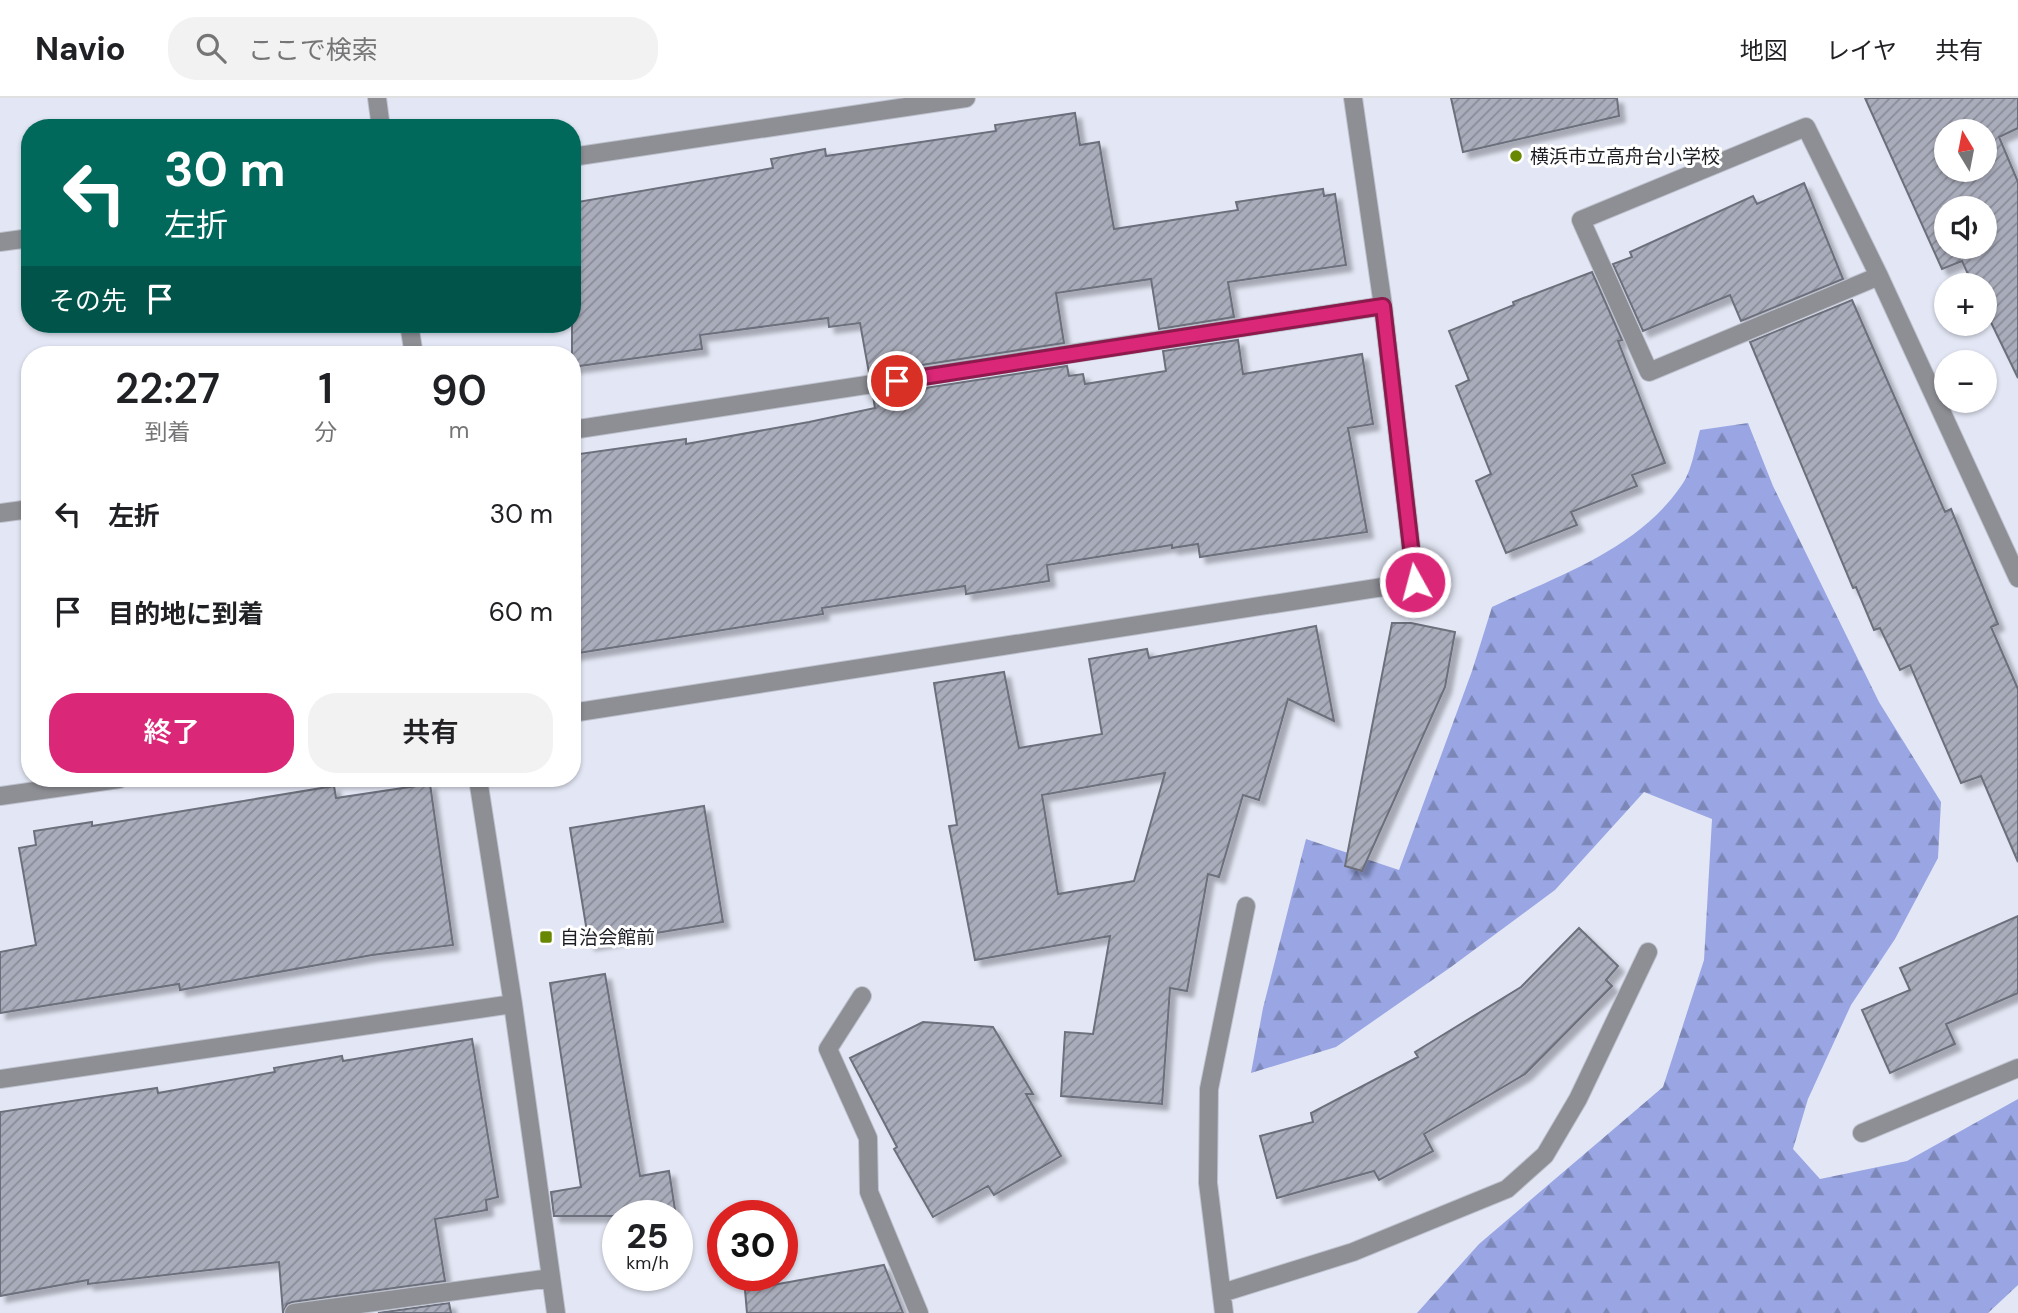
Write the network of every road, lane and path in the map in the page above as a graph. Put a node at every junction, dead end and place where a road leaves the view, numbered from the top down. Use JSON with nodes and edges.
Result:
{"nodes":[{"id":1,"x":377,"y":98,"type":"edge"},
{"id":2,"x":966,"y":98,"type":"edge"},
{"id":3,"x":1353,"y":98,"type":"edge"},
{"id":4,"x":380,"y":119,"type":"edge"},
{"id":5,"x":581,"y":157,"type":"edge"},
{"id":6,"x":21,"y":239,"type":"edge"},
{"id":7,"x":0,"y":242,"type":"edge"},
{"id":8,"x":1879,"y":276,"type":"junction"},
{"id":9,"x":1383,"y":306,"type":"junction"},
{"id":10,"x":581,"y":429,"type":"edge"},
{"id":11,"x":21,"y":510,"type":"edge"},
{"id":12,"x":0,"y":513,"type":"edge"},
{"id":13,"x":2018,"y":578,"type":"edge"},
{"id":14,"x":581,"y":712,"type":"edge"},
{"id":15,"x":63,"y":787,"type":"edge"},
{"id":16,"x":479,"y":787,"type":"edge"},
{"id":17,"x":0,"y":796,"type":"edge"},
{"id":18,"x":1246,"y":906,"type":"dead end"},
{"id":19,"x":1647,"y":952,"type":"dead end"},
{"id":20,"x":862,"y":996,"type":"dead end"},
{"id":21,"x":513,"y":1004,"type":"junction"},
{"id":22,"x":2018,"y":1068,"type":"edge"},
{"id":23,"x":0,"y":1079,"type":"edge"},
{"id":24,"x":1862,"y":1133,"type":"dead end"},
{"id":25,"x":551,"y":1278,"type":"junction"},
{"id":26,"x":1222,"y":1293,"type":"junction"},
{"id":27,"x":294,"y":1313,"type":"edge"},
{"id":28,"x":556,"y":1313,"type":"edge"},
{"id":29,"x":919,"y":1313,"type":"edge"},
{"id":30,"x":1224,"y":1313,"type":"edge"}],
"edges":[{"from":1,"to":4,"type":"street"},
{"from":2,"to":5,"type":"street"},
{"from":3,"to":9,"type":"street"},
{"from":6,"to":7,"type":"street"},
{"from":8,"to":8,"type":"street"},
{"from":8,"to":13,"type":"street"},
{"from":9,"to":10,"type":"street"},
{"from":9,"to":14,"type":"street"},
{"from":11,"to":12,"type":"street"},
{"from":15,"to":17,"type":"street"},
{"from":16,"to":21,"type":"street"},
{"from":18,"to":26,"type":"street"},
{"from":19,"to":26,"type":"street"},
{"from":20,"to":29,"type":"street"},
{"from":21,"to":23,"type":"street"},
{"from":21,"to":25,"type":"street"},
{"from":22,"to":24,"type":"street"},
{"from":25,"to":27,"type":"street"},
{"from":25,"to":28,"type":"street"},
{"from":26,"to":30,"type":"street"}]}
